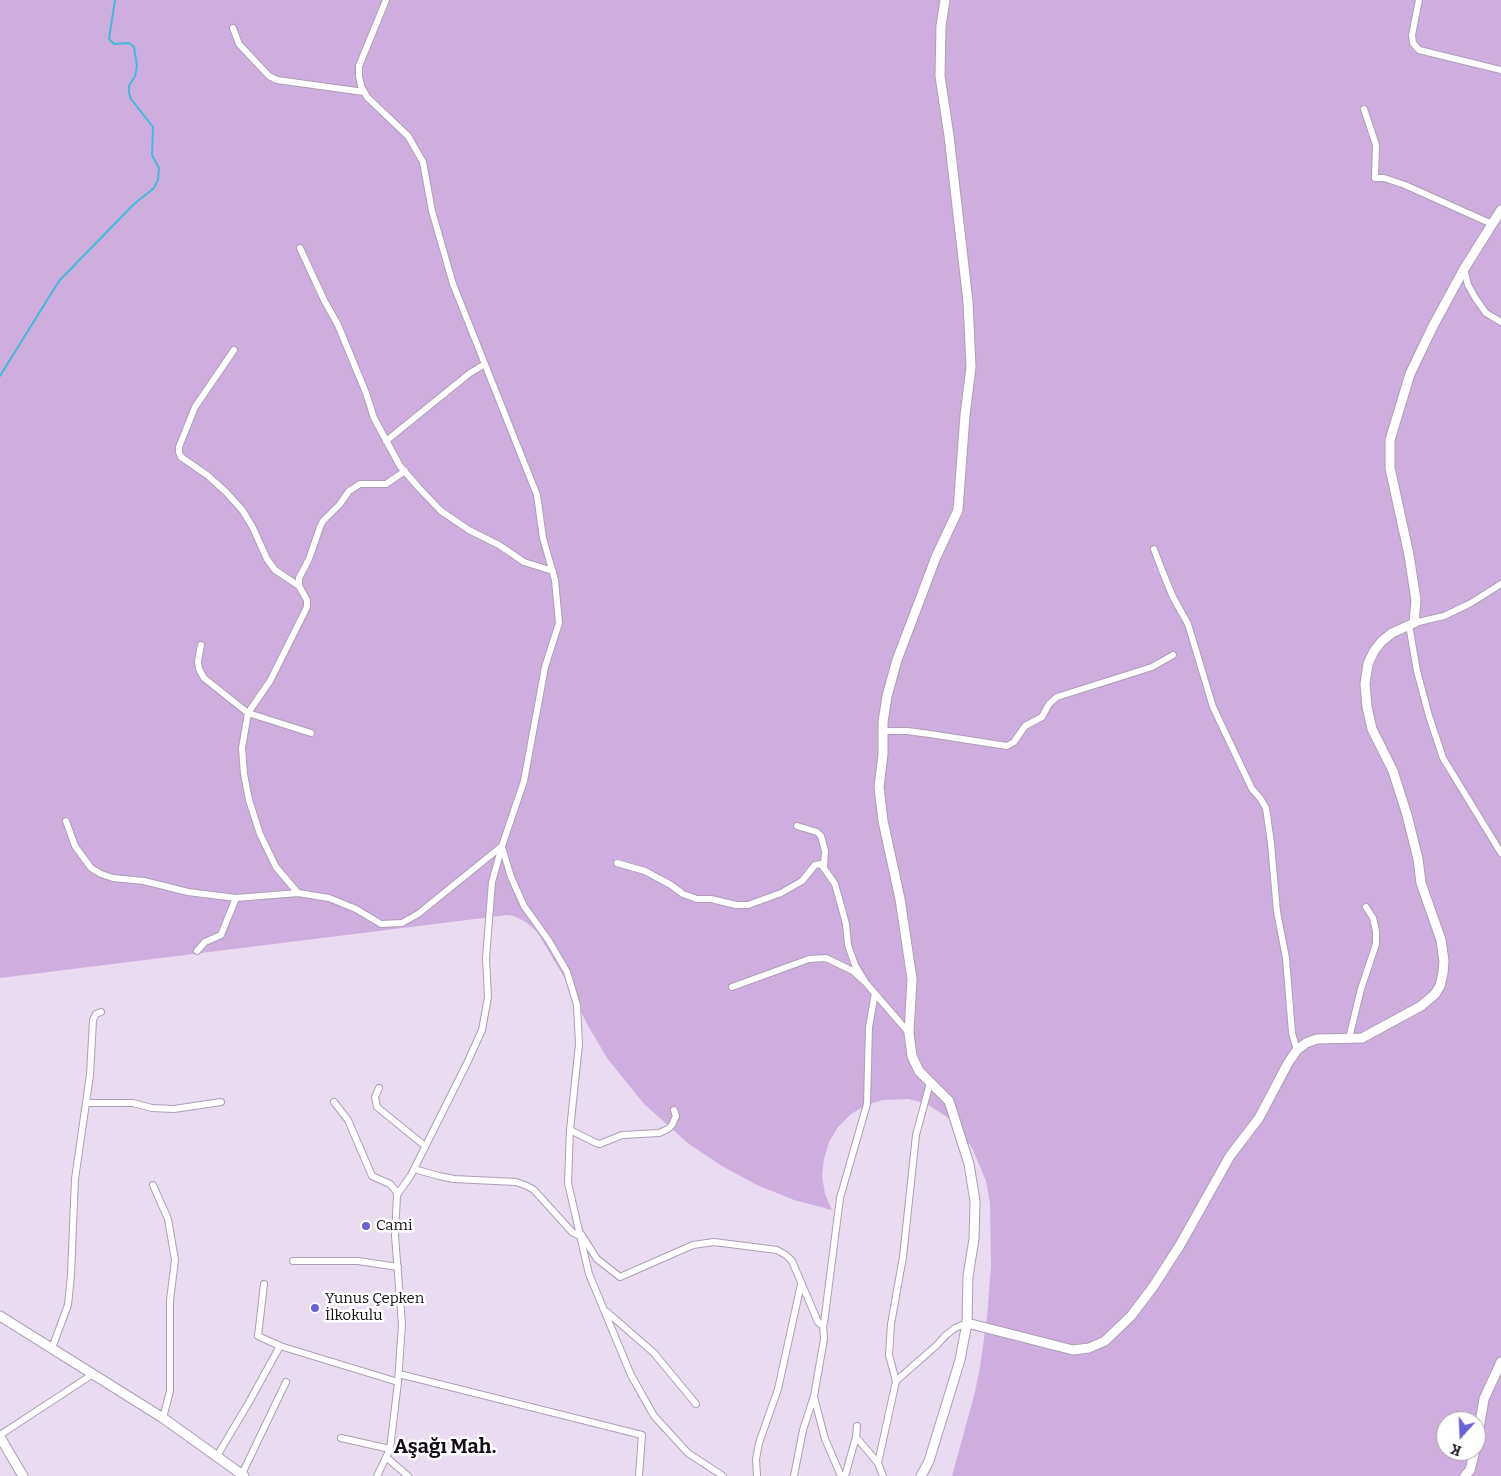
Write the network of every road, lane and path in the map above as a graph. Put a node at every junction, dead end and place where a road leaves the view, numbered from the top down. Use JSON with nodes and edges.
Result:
{"nodes":[{"id":1,"x":386,"y":0,"type":"edge"},
{"id":2,"x":945,"y":0,"type":"edge"},
{"id":3,"x":1419,"y":0,"type":"edge"},
{"id":4,"x":234,"y":28,"type":"dead end"},
{"id":5,"x":1501,"y":70,"type":"edge"},
{"id":6,"x":364,"y":92,"type":"junction"},
{"id":7,"x":1364,"y":109,"type":"dead end"},
{"id":8,"x":1501,"y":210,"type":"edge"},
{"id":9,"x":1492,"y":224,"type":"junction"},
{"id":10,"x":300,"y":248,"type":"dead end"},
{"id":11,"x":1464,"y":269,"type":"junction"},
{"id":12,"x":1501,"y":322,"type":"edge"},
{"id":13,"x":234,"y":350,"type":"dead end"},
{"id":14,"x":485,"y":364,"type":"junction"},
{"id":15,"x":386,"y":441,"type":"junction"},
{"id":16,"x":404,"y":471,"type":"junction"},
{"id":17,"x":1154,"y":548,"type":"dead end"},
{"id":18,"x":552,"y":571,"type":"junction"},
{"id":19,"x":1501,"y":584,"type":"edge"},
{"id":20,"x":298,"y":586,"type":"junction"},
{"id":21,"x":1412,"y":624,"type":"junction"},
{"id":22,"x":201,"y":645,"type":"dead end"},
{"id":23,"x":1173,"y":654,"type":"dead end"},
{"id":24,"x":248,"y":713,"type":"junction"},
{"id":25,"x":883,"y":731,"type":"junction"},
{"id":26,"x":311,"y":733,"type":"dead end"},
{"id":27,"x":66,"y":821,"type":"dead end"},
{"id":28,"x":797,"y":826,"type":"dead end"},
{"id":29,"x":502,"y":846,"type":"junction"},
{"id":30,"x":1501,"y":853,"type":"edge"},
{"id":31,"x":617,"y":863,"type":"dead end"},
{"id":32,"x":824,"y":867,"type":"junction"},
{"id":33,"x":298,"y":893,"type":"junction"},
{"id":34,"x":236,"y":898,"type":"junction"},
{"id":35,"x":1366,"y":907,"type":"dead end"},
{"id":36,"x":197,"y":951,"type":"dead end"},
{"id":37,"x":866,"y":982,"type":"junction"},
{"id":38,"x":732,"y":987,"type":"dead end"},
{"id":39,"x":875,"y":993,"type":"junction"},
{"id":40,"x":101,"y":1012,"type":"dead end"},
{"id":41,"x":908,"y":1033,"type":"junction"},
{"id":42,"x":1349,"y":1038,"type":"junction"},
{"id":43,"x":1297,"y":1050,"type":"junction"},
{"id":44,"x":930,"y":1083,"type":"junction"},
{"id":45,"x":379,"y":1088,"type":"dead end"},
{"id":46,"x":220,"y":1102,"type":"dead end"},
{"id":47,"x":334,"y":1102,"type":"dead end"},
{"id":48,"x":86,"y":1103,"type":"junction"},
{"id":49,"x":674,"y":1110,"type":"dead end"},
{"id":50,"x":570,"y":1130,"type":"junction"},
{"id":51,"x":425,"y":1146,"type":"junction"},
{"id":52,"x":414,"y":1169,"type":"junction"},
{"id":53,"x":153,"y":1185,"type":"dead end"},
{"id":54,"x":397,"y":1195,"type":"junction"},
{"id":55,"x":580,"y":1234,"type":"junction"},
{"id":56,"x":293,"y":1262,"type":"dead end"},
{"id":57,"x":398,"y":1267,"type":"junction"},
{"id":58,"x":802,"y":1283,"type":"junction"},
{"id":59,"x":264,"y":1284,"type":"dead end"},
{"id":60,"x":604,"y":1309,"type":"junction"},
{"id":61,"x":0,"y":1316,"type":"edge"},
{"id":62,"x":967,"y":1323,"type":"junction"},
{"id":63,"x":823,"y":1324,"type":"junction"},
{"id":64,"x":280,"y":1346,"type":"junction"},
{"id":65,"x":52,"y":1348,"type":"junction"},
{"id":66,"x":1501,"y":1362,"type":"edge"},
{"id":67,"x":93,"y":1374,"type":"junction"},
{"id":68,"x":398,"y":1378,"type":"junction"},
{"id":69,"x":896,"y":1381,"type":"junction"},
{"id":70,"x":286,"y":1382,"type":"dead end"},
{"id":71,"x":814,"y":1396,"type":"junction"},
{"id":72,"x":696,"y":1404,"type":"dead end"},
{"id":73,"x":1482,"y":1411,"type":"edge"},
{"id":74,"x":163,"y":1418,"type":"junction"},
{"id":75,"x":857,"y":1426,"type":"dead end"},
{"id":76,"x":0,"y":1436,"type":"edge"},
{"id":77,"x":341,"y":1438,"type":"dead end"},
{"id":78,"x":856,"y":1438,"type":"junction"},
{"id":79,"x":390,"y":1448,"type":"junction"},
{"id":80,"x":217,"y":1456,"type":"junction"},
{"id":81,"x":386,"y":1457,"type":"junction"},
{"id":82,"x":756,"y":1460,"type":"junction"},
{"id":83,"x":1472,"y":1461,"type":"edge"},
{"id":84,"x":878,"y":1463,"type":"junction"},
{"id":85,"x":243,"y":1475,"type":"edge"},
{"id":86,"x":22,"y":1476,"type":"edge"},
{"id":87,"x":377,"y":1476,"type":"edge"},
{"id":88,"x":408,"y":1476,"type":"edge"},
{"id":89,"x":639,"y":1476,"type":"edge"},
{"id":90,"x":723,"y":1476,"type":"edge"},
{"id":91,"x":757,"y":1476,"type":"edge"},
{"id":92,"x":763,"y":1476,"type":"edge"},
{"id":93,"x":794,"y":1476,"type":"edge"},
{"id":94,"x":843,"y":1476,"type":"edge"},
{"id":95,"x":884,"y":1476,"type":"edge"},
{"id":96,"x":922,"y":1476,"type":"edge"},
{"id":97,"x":1465,"y":1476,"type":"edge"}],
"edges":[{"from":1,"to":6,"type":"street"},
{"from":2,"to":25,"type":"street"},
{"from":3,"to":5,"type":"street"},
{"from":4,"to":6,"type":"street"},
{"from":6,"to":14,"type":"street"},
{"from":7,"to":9,"type":"street"},
{"from":8,"to":9,"type":"street"},
{"from":9,"to":11,"type":"street"},
{"from":10,"to":15,"type":"street"},
{"from":11,"to":12,"type":"street"},
{"from":11,"to":21,"type":"street"},
{"from":13,"to":20,"type":"street"},
{"from":14,"to":15,"type":"street"},
{"from":14,"to":18,"type":"street"},
{"from":15,"to":16,"type":"street"},
{"from":16,"to":18,"type":"street"},
{"from":16,"to":20,"type":"street"},
{"from":17,"to":43,"type":"street"},
{"from":18,"to":29,"type":"street"},
{"from":19,"to":21,"type":"street"},
{"from":20,"to":24,"type":"street"},
{"from":21,"to":30,"type":"street"},
{"from":21,"to":42,"type":"street"},
{"from":22,"to":24,"type":"street"},
{"from":23,"to":25,"type":"street"},
{"from":24,"to":26,"type":"street"},
{"from":24,"to":33,"type":"street"},
{"from":25,"to":41,"type":"street"},
{"from":27,"to":34,"type":"street"},
{"from":28,"to":32,"type":"street"},
{"from":29,"to":33,"type":"street"},
{"from":29,"to":50,"type":"street"},
{"from":29,"to":51,"type":"street"},
{"from":31,"to":32,"type":"street"},
{"from":32,"to":37,"type":"street"},
{"from":33,"to":34,"type":"street"},
{"from":34,"to":36,"type":"street"},
{"from":35,"to":42,"type":"street"},
{"from":37,"to":38,"type":"street"},
{"from":37,"to":39,"type":"street"},
{"from":39,"to":41,"type":"street"},
{"from":39,"to":63,"type":"street"},
{"from":40,"to":48,"type":"street"},
{"from":41,"to":44,"type":"street"},
{"from":42,"to":43,"type":"street"},
{"from":43,"to":62,"type":"street"},
{"from":44,"to":62,"type":"street"},
{"from":44,"to":69,"type":"street"},
{"from":45,"to":51,"type":"street"},
{"from":46,"to":48,"type":"street"},
{"from":47,"to":54,"type":"street"},
{"from":48,"to":65,"type":"street"},
{"from":49,"to":50,"type":"street"},
{"from":50,"to":55,"type":"street"},
{"from":51,"to":52,"type":"street"},
{"from":52,"to":54,"type":"street"},
{"from":52,"to":55,"type":"street"},
{"from":53,"to":74,"type":"street"},
{"from":54,"to":57,"type":"street"},
{"from":55,"to":58,"type":"street"},
{"from":55,"to":60,"type":"street"},
{"from":56,"to":57,"type":"street"},
{"from":57,"to":68,"type":"street"},
{"from":58,"to":63,"type":"street"},
{"from":58,"to":82,"type":"street"},
{"from":59,"to":64,"type":"street"},
{"from":60,"to":72,"type":"street"},
{"from":60,"to":90,"type":"street"},
{"from":61,"to":65,"type":"street"},
{"from":62,"to":69,"type":"street"},
{"from":62,"to":96,"type":"street"},
{"from":63,"to":71,"type":"street"},
{"from":64,"to":68,"type":"street"},
{"from":64,"to":80,"type":"street"},
{"from":65,"to":67,"type":"street"},
{"from":66,"to":73,"type":"street"},
{"from":67,"to":74,"type":"street"},
{"from":67,"to":76,"type":"street"},
{"from":68,"to":79,"type":"street"},
{"from":68,"to":89,"type":"street"},
{"from":69,"to":84,"type":"street"},
{"from":70,"to":85,"type":"street"},
{"from":71,"to":93,"type":"street"},
{"from":71,"to":94,"type":"street"},
{"from":74,"to":80,"type":"street"},
{"from":75,"to":78,"type":"street"},
{"from":76,"to":86,"type":"street"},
{"from":77,"to":79,"type":"street"},
{"from":78,"to":84,"type":"street"},
{"from":78,"to":94,"type":"street"},
{"from":79,"to":81,"type":"street"},
{"from":80,"to":85,"type":"street"},
{"from":81,"to":87,"type":"street"},
{"from":81,"to":88,"type":"street"},
{"from":82,"to":91,"type":"street"},
{"from":82,"to":92,"type":"street"},
{"from":83,"to":97,"type":"street"},
{"from":84,"to":95,"type":"street"}]}
